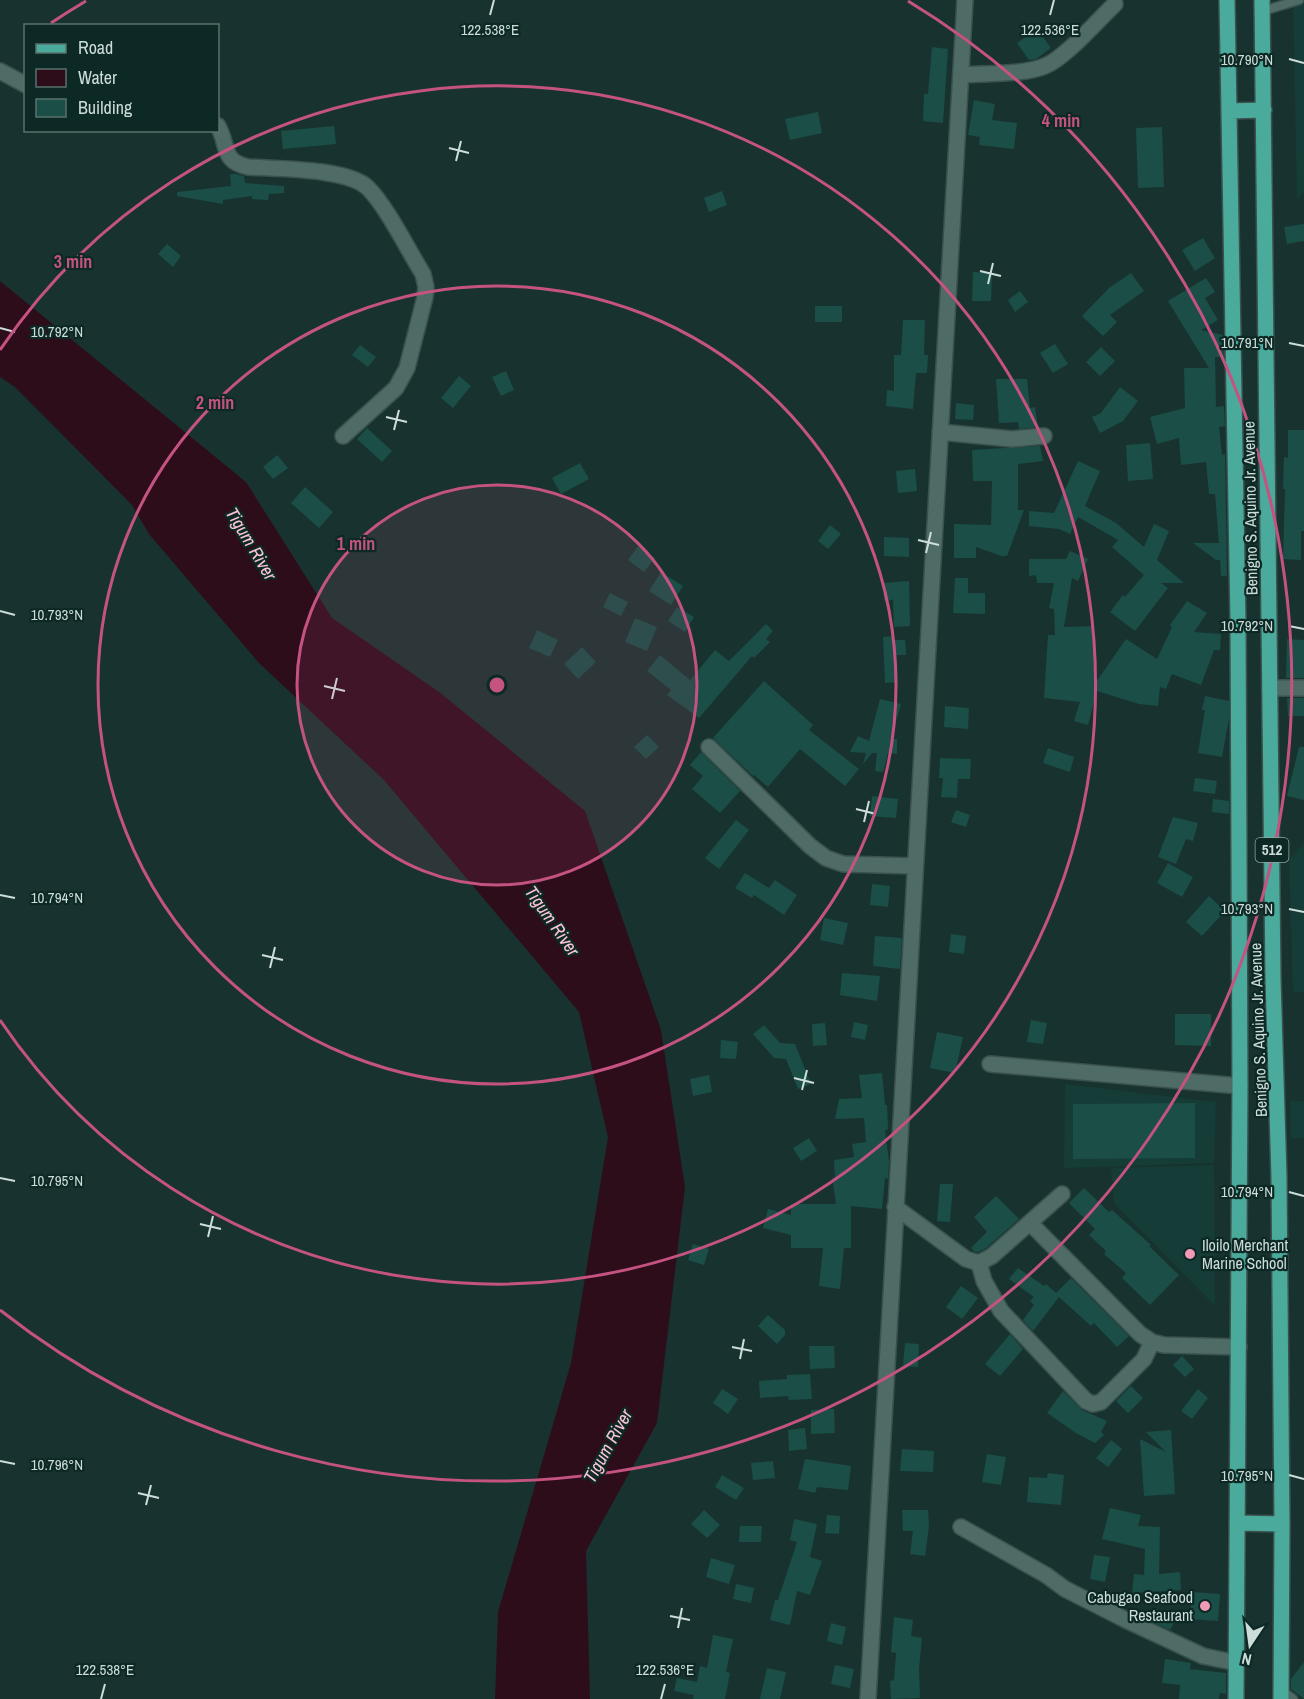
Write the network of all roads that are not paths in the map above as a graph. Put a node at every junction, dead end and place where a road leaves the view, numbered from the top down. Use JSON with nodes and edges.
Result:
{"nodes":[{"id":1,"x":965,"y":0,"type":"edge"},
{"id":2,"x":1227,"y":0,"type":"edge"},
{"id":3,"x":1299,"y":0,"type":"edge"},
{"id":4,"x":1115,"y":4,"type":"dead end"},
{"id":5,"x":1263,"y":5,"type":"edge"},
{"id":6,"x":0,"y":71,"type":"edge"},
{"id":7,"x":961,"y":75,"type":"junction"},
{"id":8,"x":24,"y":84,"type":"edge"},
{"id":9,"x":1264,"y":110,"type":"junction"},
{"id":10,"x":1229,"y":111,"type":"junction"},
{"id":11,"x":219,"y":129,"type":"edge"},
{"id":12,"x":940,"y":432,"type":"junction"},
{"id":13,"x":343,"y":436,"type":"dead end"},
{"id":14,"x":1044,"y":436,"type":"dead end"},
{"id":15,"x":1270,"y":688,"type":"junction"},
{"id":16,"x":1304,"y":688,"type":"edge"},
{"id":17,"x":709,"y":747,"type":"dead end"},
{"id":18,"x":915,"y":866,"type":"junction"},
{"id":19,"x":990,"y":1064,"type":"dead end"},
{"id":20,"x":1240,"y":1086,"type":"junction"},
{"id":21,"x":1062,"y":1194,"type":"dead end"},
{"id":22,"x":896,"y":1208,"type":"junction"},
{"id":23,"x":1030,"y":1223,"type":"junction"},
{"id":24,"x":979,"y":1263,"type":"junction"},
{"id":25,"x":1152,"y":1342,"type":"junction"},
{"id":26,"x":1239,"y":1347,"type":"junction"},
{"id":27,"x":1237,"y":1523,"type":"junction"},
{"id":28,"x":1282,"y":1524,"type":"junction"},
{"id":29,"x":961,"y":1527,"type":"dead end"},
{"id":30,"x":1237,"y":1663,"type":"junction"},
{"id":31,"x":1285,"y":1696,"type":"edge"},
{"id":32,"x":868,"y":1699,"type":"edge"},
{"id":33,"x":1236,"y":1699,"type":"edge"}],
"edges":[{"from":1,"to":7,"type":"street"},
{"from":2,"to":10,"type":"main road","name":"Benigno S. Aquino Jr. Avenue","number":"512"},
{"from":3,"to":5,"type":"lane"},
{"from":4,"to":7,"type":"street"},
{"from":5,"to":9,"type":"main road","name":"Benigno S. Aquino Jr. Avenue","number":"512"},
{"from":6,"to":8,"type":"street"},
{"from":7,"to":12,"type":"street"},
{"from":9,"to":10,"type":"main road"},
{"from":9,"to":15,"type":"main road","name":"Benigno S. Aquino Jr. Avenue","number":"512"},
{"from":10,"to":20,"type":"main road","name":"Benigno S. Aquino Jr. Avenue","number":"512"},
{"from":11,"to":13,"type":"street"},
{"from":12,"to":14,"type":"street"},
{"from":12,"to":18,"type":"street"},
{"from":15,"to":16,"type":"street"},
{"from":15,"to":28,"type":"main road","name":"Benigno S. Aquino Jr. Avenue","number":"512"},
{"from":17,"to":18,"type":"street"},
{"from":18,"to":22,"type":"street"},
{"from":19,"to":20,"type":"street"},
{"from":20,"to":26,"type":"main road","name":"Benigno S. Aquino Jr. Avenue","number":"512"},
{"from":21,"to":23,"type":"street"},
{"from":22,"to":24,"type":"street"},
{"from":22,"to":32,"type":"street"},
{"from":23,"to":24,"type":"street"},
{"from":23,"to":25,"type":"street"},
{"from":24,"to":25,"type":"street"},
{"from":25,"to":26,"type":"street"},
{"from":26,"to":27,"type":"main road","name":"Benigno S. Aquino Jr. Avenue","number":"512"},
{"from":27,"to":28,"type":"main road"},
{"from":27,"to":30,"type":"main road","name":"Benigno S. Aquino Jr. Avenue","number":"512"},
{"from":28,"to":31,"type":"main road","name":"Benigno S. Aquino Jr. Avenue","number":"512"},
{"from":29,"to":30,"type":"street"},
{"from":30,"to":33,"type":"main road","name":"Benigno S. Aquino Jr. Avenue","number":"512"}]}
